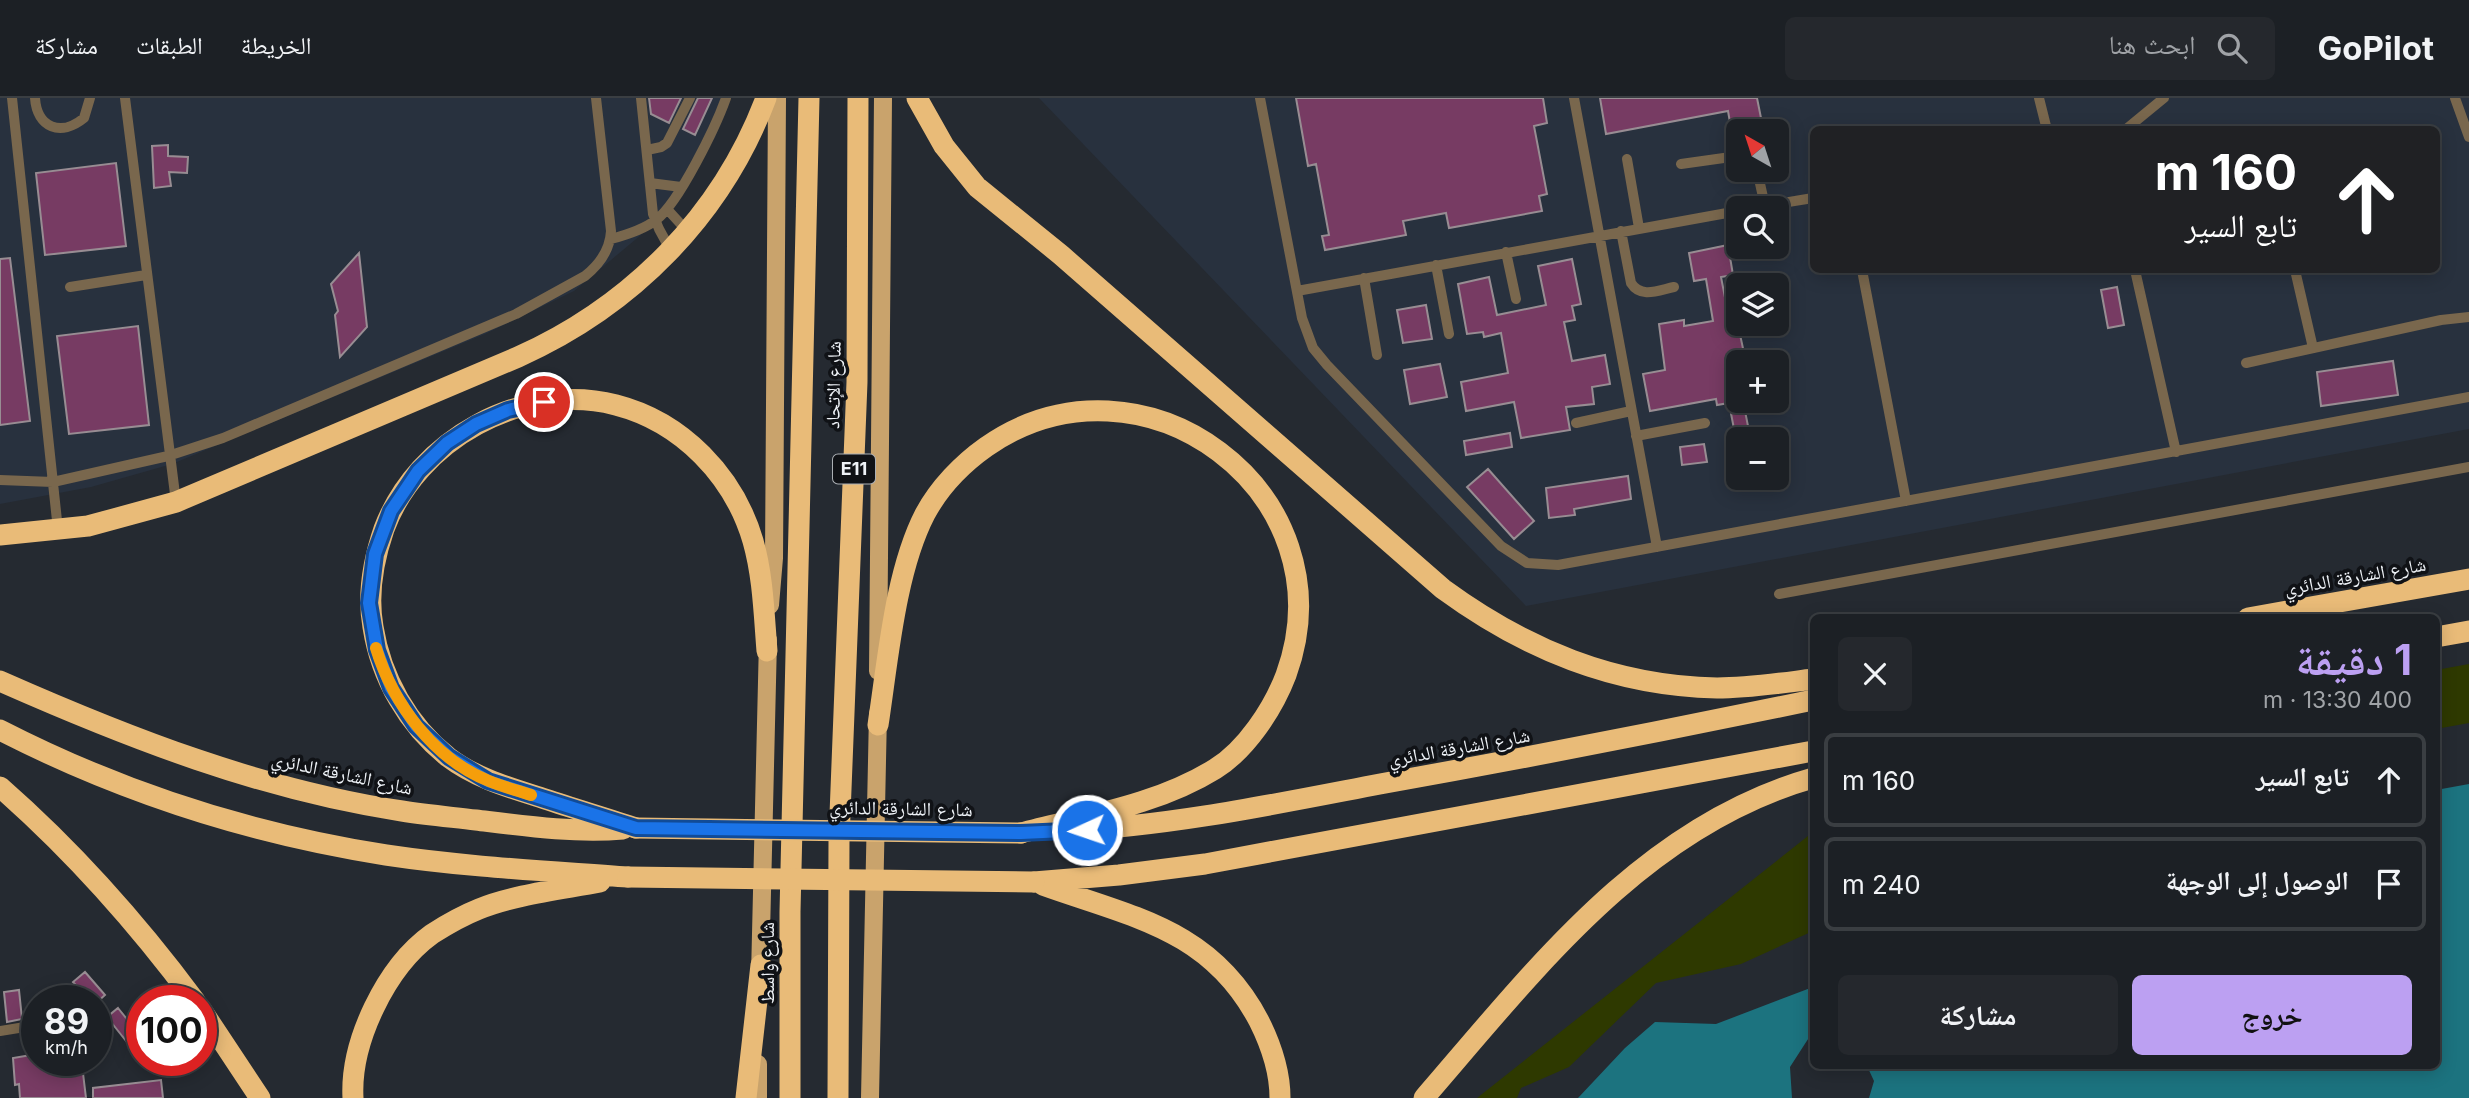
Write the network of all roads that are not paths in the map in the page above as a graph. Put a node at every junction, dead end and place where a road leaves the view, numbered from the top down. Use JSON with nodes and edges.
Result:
{"nodes":[{"id":1,"x":12,"y":98,"type":"edge"},
{"id":2,"x":35,"y":98,"type":"edge"},
{"id":3,"x":90,"y":98,"type":"edge"},
{"id":4,"x":125,"y":98,"type":"edge"},
{"id":5,"x":596,"y":98,"type":"edge"},
{"id":6,"x":641,"y":98,"type":"edge"},
{"id":7,"x":690,"y":98,"type":"edge"},
{"id":8,"x":726,"y":98,"type":"edge"},
{"id":9,"x":766,"y":98,"type":"edge"},
{"id":10,"x":777,"y":98,"type":"edge"},
{"id":11,"x":809,"y":98,"type":"edge"},
{"id":12,"x":858,"y":98,"type":"edge"},
{"id":13,"x":883,"y":98,"type":"edge"},
{"id":14,"x":917,"y":98,"type":"edge"},
{"id":15,"x":933,"y":98,"type":"edge"},
{"id":16,"x":1260,"y":98,"type":"edge"},
{"id":17,"x":1574,"y":98,"type":"edge"},
{"id":18,"x":2039,"y":98,"type":"edge"},
{"id":19,"x":2164,"y":98,"type":"edge"},
{"id":20,"x":2455,"y":98,"type":"edge"},
{"id":21,"x":2046,"y":126,"type":"edge"},
{"id":22,"x":2130,"y":126,"type":"edge"},
{"id":23,"x":2469,"y":137,"type":"edge"},
{"id":24,"x":646,"y":150,"type":"junction"},
{"id":25,"x":1726,"y":158,"type":"edge"},
{"id":26,"x":1627,"y":159,"type":"dead end"},
{"id":27,"x":1681,"y":164,"type":"dead end"},
{"id":28,"x":650,"y":183,"type":"junction"},
{"id":29,"x":681,"y":187,"type":"junction"},
{"id":30,"x":1810,"y":198,"type":"edge"},
{"id":31,"x":1789,"y":202,"type":"edge"},
{"id":32,"x":667,"y":209,"type":"junction"},
{"id":33,"x":1726,"y":213,"type":"edge"},
{"id":34,"x":655,"y":220,"type":"junction"},
{"id":35,"x":1639,"y":228,"type":"junction"},
{"id":36,"x":1621,"y":231,"type":"junction"},
{"id":37,"x":688,"y":232,"type":"junction"},
{"id":38,"x":1598,"y":235,"type":"junction"},
{"id":39,"x":611,"y":239,"type":"junction"},
{"id":40,"x":671,"y":251,"type":"junction"},
{"id":41,"x":1506,"y":252,"type":"junction"},
{"id":42,"x":1061,"y":255,"type":"junction"},
{"id":43,"x":1436,"y":265,"type":"junction"},
{"id":44,"x":1863,"y":273,"type":"edge"},
{"id":45,"x":2136,"y":273,"type":"edge"},
{"id":46,"x":2296,"y":273,"type":"edge"},
{"id":47,"x":146,"y":275,"type":"junction"},
{"id":48,"x":1364,"y":278,"type":"junction"},
{"id":49,"x":70,"y":287,"type":"dead end"},
{"id":50,"x":1674,"y":287,"type":"dead end"},
{"id":51,"x":1297,"y":291,"type":"junction"},
{"id":52,"x":1516,"y":299,"type":"dead end"},
{"id":53,"x":2469,"y":317,"type":"edge"},
{"id":54,"x":1449,"y":334,"type":"dead end"},
{"id":55,"x":2313,"y":348,"type":"junction"},
{"id":56,"x":1377,"y":355,"type":"dead end"},
{"id":57,"x":2246,"y":363,"type":"dead end"},
{"id":58,"x":2469,"y":397,"type":"edge"},
{"id":59,"x":1632,"y":411,"type":"junction"},
{"id":60,"x":1576,"y":423,"type":"dead end"},
{"id":61,"x":1705,"y":423,"type":"dead end"},
{"id":62,"x":1636,"y":436,"type":"junction"},
{"id":63,"x":2176,"y":452,"type":"junction"},
{"id":64,"x":169,"y":456,"type":"junction"},
{"id":65,"x":2469,"y":467,"type":"edge"},
{"id":66,"x":0,"y":480,"type":"edge"},
{"id":67,"x":53,"y":482,"type":"junction"},
{"id":68,"x":1906,"y":501,"type":"junction"},
{"id":69,"x":176,"y":502,"type":"junction"},
{"id":70,"x":58,"y":530,"type":"junction"},
{"id":71,"x":0,"y":535,"type":"edge"},
{"id":72,"x":1657,"y":547,"type":"junction"},
{"id":73,"x":2469,"y":579,"type":"edge"},
{"id":74,"x":1779,"y":594,"type":"dead end"},
{"id":75,"x":2271,"y":614,"type":"edge"},
{"id":76,"x":2469,"y":631,"type":"edge"},
{"id":77,"x":2440,"y":636,"type":"edge"},
{"id":78,"x":767,"y":651,"type":"junction"},
{"id":79,"x":1810,"y":679,"type":"edge"},
{"id":80,"x":0,"y":681,"type":"edge"},
{"id":81,"x":1810,"y":701,"type":"edge"},
{"id":82,"x":878,"y":725,"type":"junction"},
{"id":83,"x":0,"y":730,"type":"edge"},
{"id":84,"x":1810,"y":752,"type":"edge"},
{"id":85,"x":1810,"y":779,"type":"edge"},
{"id":86,"x":0,"y":787,"type":"edge"},
{"id":87,"x":792,"y":827,"type":"joint"},
{"id":88,"x":636,"y":828,"type":"junction"},
{"id":89,"x":1021,"y":833,"type":"junction"},
{"id":90,"x":628,"y":877,"type":"junction"},
{"id":91,"x":1034,"y":882,"type":"junction"},
{"id":92,"x":761,"y":965,"type":"junction"},
{"id":93,"x":183,"y":985,"type":"edge"},
{"id":94,"x":21,"y":1028,"type":"edge"},
{"id":95,"x":0,"y":1031,"type":"edge"},
{"id":96,"x":217,"y":1033,"type":"edge"},
{"id":97,"x":260,"y":1098,"type":"edge"},
{"id":98,"x":353,"y":1098,"type":"edge"},
{"id":99,"x":746,"y":1098,"type":"edge"},
{"id":100,"x":758,"y":1098,"type":"edge"},
{"id":101,"x":790,"y":1098,"type":"edge"},
{"id":102,"x":838,"y":1098,"type":"edge"},
{"id":103,"x":870,"y":1098,"type":"edge"},
{"id":104,"x":1280,"y":1098,"type":"edge"},
{"id":105,"x":1424,"y":1098,"type":"edge"}],
"edges":[{"from":1,"to":67,"type":"lane"},
{"from":2,"to":3,"type":"lane"},
{"from":4,"to":47,"type":"lane"},
{"from":5,"to":39,"type":"lane"},
{"from":6,"to":24,"type":"lane"},
{"from":7,"to":24,"type":"lane"},
{"from":8,"to":29,"type":"lane"},
{"from":9,"to":37,"type":"highway"},
{"from":10,"to":78,"type":"main road"},
{"from":11,"to":87,"type":"highway","name":"شارع الإتحاد"},
{"from":12,"to":102,"type":"highway","name":"شارع الإتحاد","number":"E11"},
{"from":13,"to":82,"type":"main road"},
{"from":14,"to":42,"type":"highway"},
{"from":15,"to":42,"type":"highway"},
{"from":16,"to":51,"type":"lane"},
{"from":17,"to":38,"type":"lane"},
{"from":18,"to":21,"type":"lane"},
{"from":19,"to":22,"type":"lane"},
{"from":20,"to":23,"type":"lane"},
{"from":24,"to":28,"type":"lane"},
{"from":25,"to":27,"type":"lane"},
{"from":26,"to":35,"type":"lane"},
{"from":28,"to":29,"type":"lane"},
{"from":28,"to":34,"type":"lane"},
{"from":29,"to":32,"type":"lane"},
{"from":30,"to":31,"type":"lane"},
{"from":32,"to":34,"type":"lane"},
{"from":32,"to":37,"type":"lane"},
{"from":33,"to":35,"type":"lane"},
{"from":34,"to":39,"type":"lane"},
{"from":34,"to":40,"type":"lane"},
{"from":35,"to":36,"type":"lane"},
{"from":36,"to":38,"type":"lane"},
{"from":36,"to":50,"type":"lane"},
{"from":37,"to":40,"type":"highway"},
{"from":38,"to":41,"type":"lane"},
{"from":38,"to":59,"type":"lane"},
{"from":39,"to":64,"type":"lane"},
{"from":40,"to":69,"type":"highway"},
{"from":41,"to":43,"type":"lane"},
{"from":41,"to":52,"type":"lane"},
{"from":42,"to":79,"type":"highway"},
{"from":43,"to":48,"type":"lane"},
{"from":43,"to":54,"type":"lane"},
{"from":44,"to":68,"type":"lane"},
{"from":45,"to":63,"type":"lane"},
{"from":46,"to":55,"type":"lane"},
{"from":47,"to":49,"type":"lane"},
{"from":47,"to":64,"type":"lane"},
{"from":48,"to":51,"type":"lane"},
{"from":48,"to":56,"type":"lane"},
{"from":51,"to":72,"type":"lane"},
{"from":53,"to":55,"type":"lane"},
{"from":55,"to":57,"type":"lane"},
{"from":58,"to":63,"type":"lane"},
{"from":59,"to":60,"type":"lane"},
{"from":59,"to":62,"type":"lane"},
{"from":61,"to":62,"type":"lane"},
{"from":62,"to":72,"type":"lane"},
{"from":63,"to":68,"type":"lane"},
{"from":64,"to":67,"type":"lane"},
{"from":64,"to":69,"type":"lane"},
{"from":65,"to":74,"type":"lane"},
{"from":66,"to":67,"type":"lane"},
{"from":67,"to":70,"type":"lane"},
{"from":68,"to":72,"type":"lane"},
{"from":69,"to":70,"type":"highway"},
{"from":70,"to":71,"type":"highway"},
{"from":73,"to":75,"type":"highway","name":"شارع الشارقة الدائري"},
{"from":76,"to":77,"type":"highway"},
{"from":78,"to":88,"type":"highway"},
{"from":78,"to":92,"type":"main road"},
{"from":80,"to":88,"type":"highway","name":"شارع الشارقة الدائري"},
{"from":81,"to":89,"type":"highway","name":"شارع الشارقة الدائري"},
{"from":82,"to":89,"type":"highway"},
{"from":82,"to":103,"type":"main road"},
{"from":83,"to":90,"type":"highway"},
{"from":84,"to":91,"type":"highway"},
{"from":85,"to":105,"type":"highway"},
{"from":86,"to":93,"type":"highway"},
{"from":87,"to":101,"type":"highway","name":"شارع واسط"},
{"from":88,"to":89,"type":"highway","name":"شارع الشارقة الدائري","bridge":true},
{"from":90,"to":91,"type":"highway","bridge":true},
{"from":90,"to":98,"type":"highway"},
{"from":91,"to":104,"type":"highway"},
{"from":92,"to":99,"type":"highway"},
{"from":92,"to":100,"type":"main road"},
{"from":94,"to":95,"type":"lane"},
{"from":96,"to":97,"type":"highway"}]}
